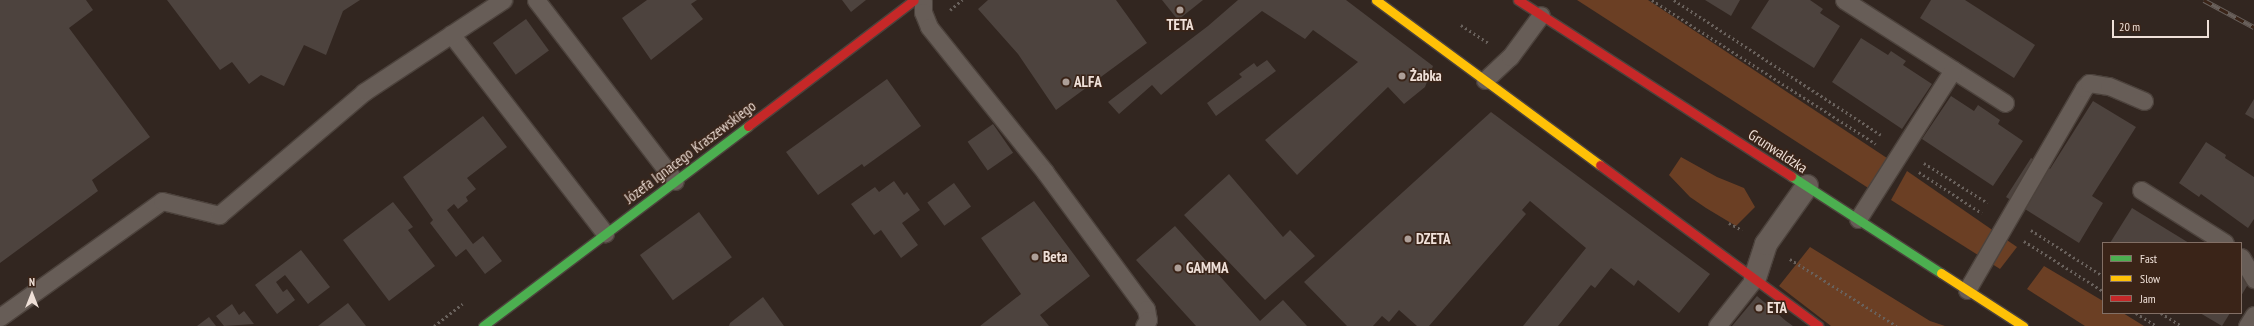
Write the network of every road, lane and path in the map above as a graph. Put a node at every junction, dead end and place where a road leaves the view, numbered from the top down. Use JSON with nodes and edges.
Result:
{"nodes":[{"id":1,"x":503,"y":0,"type":"edge"},
{"id":2,"x":536,"y":0,"type":"edge"},
{"id":3,"x":914,"y":0,"type":"edge"},
{"id":4,"x":923,"y":0,"type":"edge"},
{"id":5,"x":1376,"y":0,"type":"edge"},
{"id":6,"x":1518,"y":0,"type":"edge"},
{"id":7,"x":1844,"y":0,"type":"edge"},
{"id":8,"x":1541,"y":15,"type":"junction"},
{"id":9,"x":451,"y":34,"type":"junction"},
{"id":10,"x":1953,"y":70,"type":"junction"},
{"id":11,"x":1485,"y":80,"type":"junction"},
{"id":12,"x":2144,"y":101,"type":"dead end"},
{"id":13,"x":2005,"y":103,"type":"dead end"},
{"id":14,"x":674,"y":181,"type":"junction"},
{"id":15,"x":1807,"y":186,"type":"junction"},
{"id":16,"x":2141,"y":190,"type":"dead end"},
{"id":17,"x":1858,"y":219,"type":"junction"},
{"id":18,"x":605,"y":233,"type":"junction"},
{"id":19,"x":2223,"y":242,"type":"edge"},
{"id":20,"x":2242,"y":259,"type":"edge"},
{"id":21,"x":1755,"y":278,"type":"junction"},
{"id":22,"x":2254,"y":279,"type":"edge"},
{"id":23,"x":1967,"y":290,"type":"junction"},
{"id":24,"x":2138,"y":314,"type":"edge"},
{"id":25,"x":2163,"y":314,"type":"edge"},
{"id":26,"x":2254,"y":315,"type":"edge"},
{"id":27,"x":0,"y":317,"type":"edge"},
{"id":28,"x":483,"y":326,"type":"edge"},
{"id":29,"x":1144,"y":326,"type":"edge"},
{"id":30,"x":1717,"y":326,"type":"edge"},
{"id":31,"x":1818,"y":326,"type":"edge"},
{"id":32,"x":2023,"y":326,"type":"edge"},
{"id":33,"x":2156,"y":326,"type":"edge"},
{"id":34,"x":2182,"y":326,"type":"edge"},
{"id":35,"x":2247,"y":326,"type":"edge"}],
"edges":[{"from":1,"to":9,"type":"lane"},
{"from":2,"to":14,"type":"lane"},
{"from":3,"to":14,"type":"street","name":"Józefa Ignacego Kraszewskiego"},
{"from":4,"to":29,"type":"lane"},
{"from":5,"to":11,"type":"street"},
{"from":6,"to":8,"type":"street","name":"Grunwaldzka"},
{"from":7,"to":10,"type":"lane"},
{"from":8,"to":11,"type":"lane"},
{"from":8,"to":15,"type":"street","name":"Grunwaldzka"},
{"from":9,"to":18,"type":"lane"},
{"from":9,"to":27,"type":"lane"},
{"from":10,"to":13,"type":"lane"},
{"from":10,"to":17,"type":"lane"},
{"from":11,"to":21,"type":"street"},
{"from":12,"to":23,"type":"lane"},
{"from":14,"to":18,"type":"street","name":"Józefa Ignacego Kraszewskiego"},
{"from":15,"to":17,"type":"street","name":"Grunwaldzka"},
{"from":15,"to":21,"type":"street"},
{"from":16,"to":19,"type":"lane"},
{"from":17,"to":23,"type":"street","name":"Grunwaldzka"},
{"from":18,"to":28,"type":"street","name":"Józefa Ignacego Kraszewskiego"},
{"from":20,"to":22,"type":"lane"},
{"from":21,"to":30,"type":"lane"},
{"from":21,"to":31,"type":"street"},
{"from":23,"to":32,"type":"street","name":"Grunwaldzka"},
{"from":24,"to":33,"type":"path"},
{"from":25,"to":34,"type":"path"},
{"from":26,"to":35,"type":"lane"}]}
